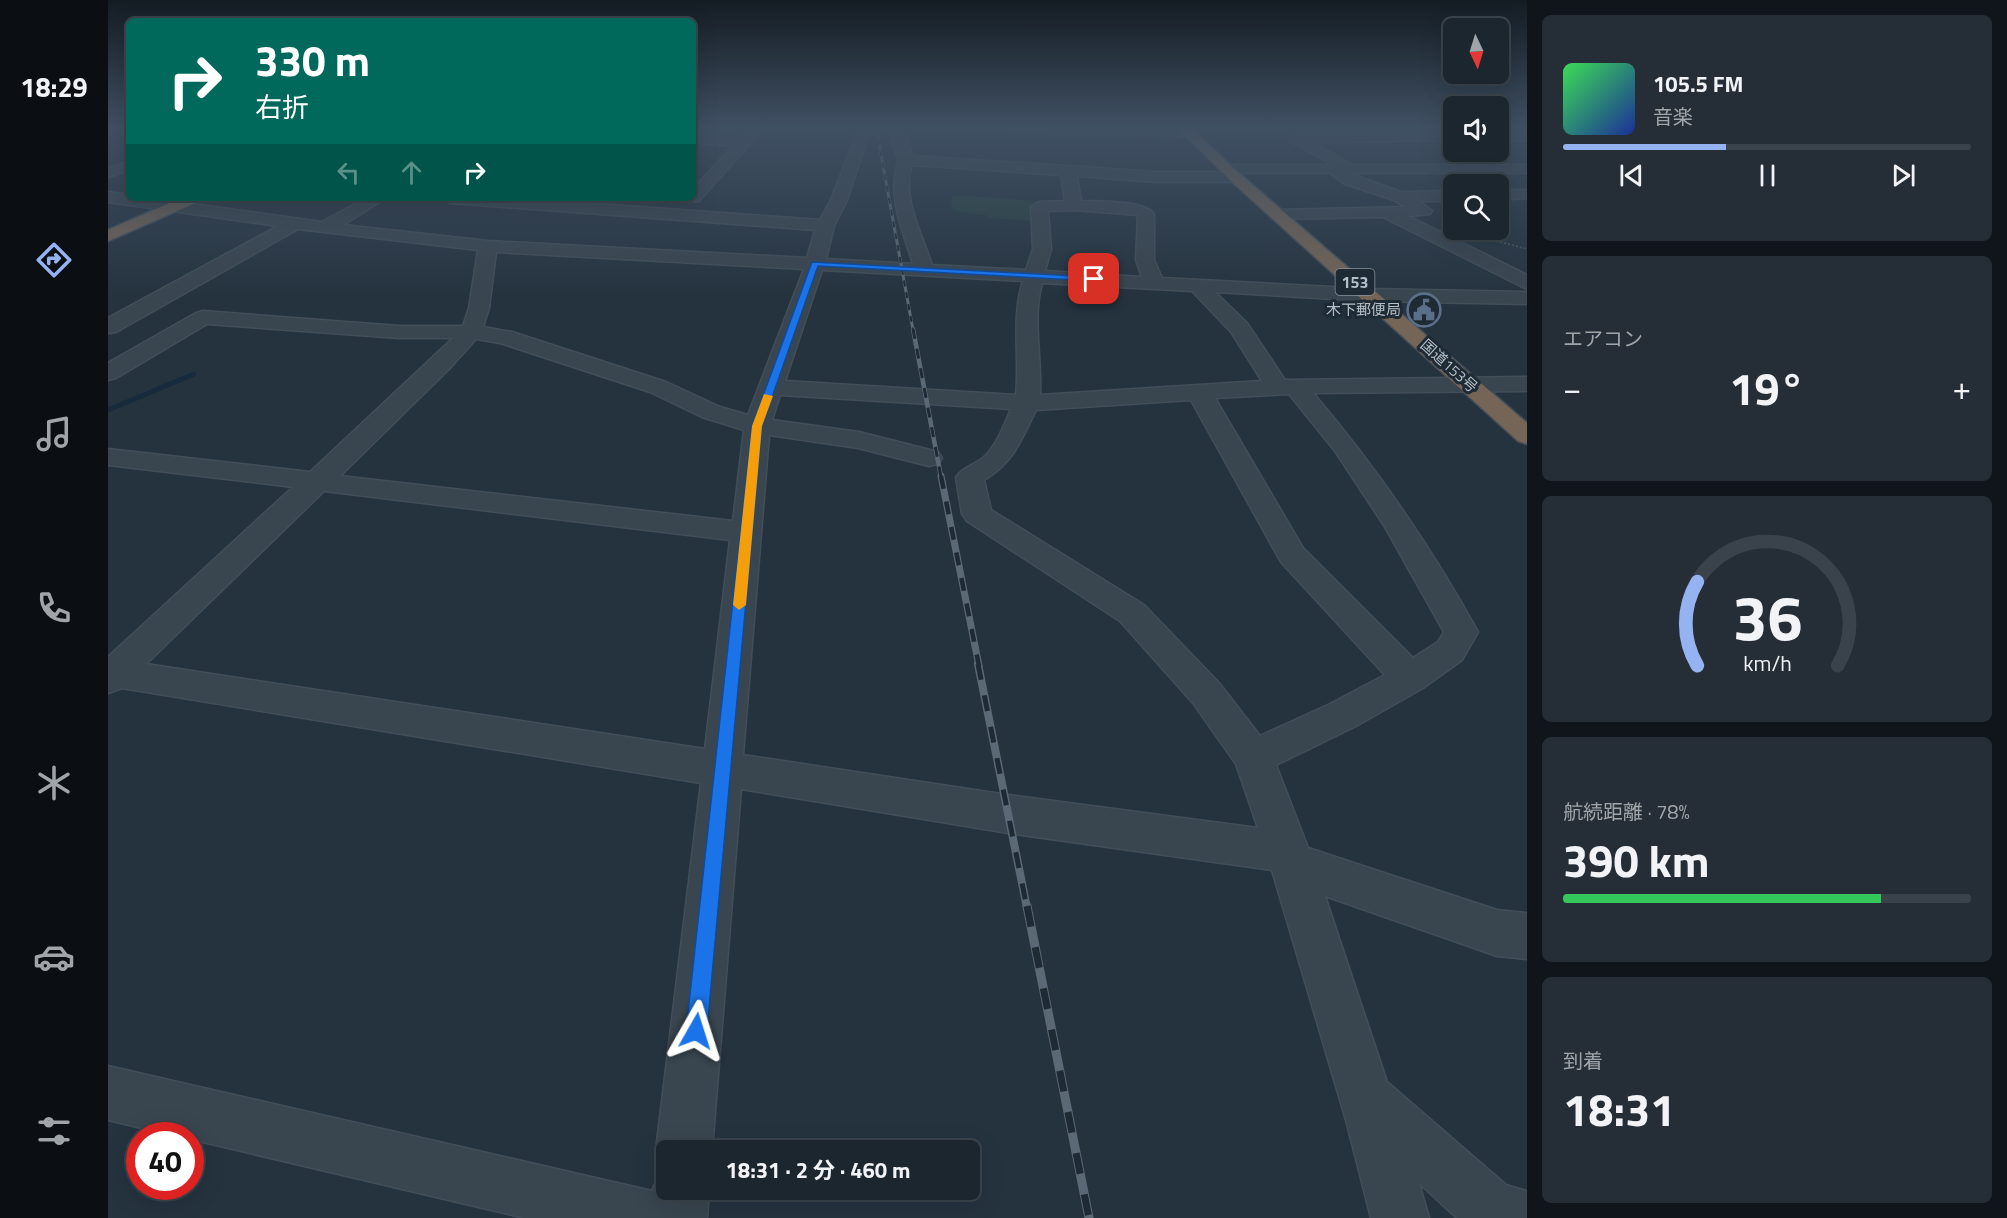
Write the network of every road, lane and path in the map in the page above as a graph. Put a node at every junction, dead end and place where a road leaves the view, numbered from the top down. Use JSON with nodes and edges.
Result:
{"nodes":[{"id":1,"x":845,"y":184,"type":"edge"},
{"id":2,"x":901,"y":184,"type":"edge"},
{"id":3,"x":1076,"y":184,"type":"edge"},
{"id":4,"x":1243,"y":184,"type":"edge"},
{"id":5,"x":1359,"y":184,"type":"edge"},
{"id":6,"x":1509,"y":195,"type":"edge"},
{"id":7,"x":1526,"y":195,"type":"edge"},
{"id":8,"x":1400,"y":196,"type":"junction"},
{"id":9,"x":1443,"y":196,"type":"edge"},
{"id":10,"x":108,"y":197,"type":"edge"},
{"id":11,"x":126,"y":199,"type":"edge"},
{"id":12,"x":151,"y":201,"type":"edge"},
{"id":13,"x":373,"y":201,"type":"edge"},
{"id":14,"x":498,"y":201,"type":"edge"},
{"id":15,"x":511,"y":201,"type":"edge"},
{"id":16,"x":690,"y":201,"type":"edge"},
{"id":17,"x":172,"y":203,"type":"edge"},
{"id":18,"x":1074,"y":205,"type":"junction"},
{"id":19,"x":1385,"y":213,"type":"junction"},
{"id":20,"x":677,"y":215,"type":"junction"},
{"id":21,"x":1278,"y":215,"type":"junction"},
{"id":22,"x":297,"y":223,"type":"junction"},
{"id":23,"x":825,"y":226,"type":"junction"},
{"id":24,"x":325,"y":228,"type":"junction"},
{"id":25,"x":108,"y":229,"type":"edge"},
{"id":26,"x":108,"y":236,"type":"edge"},
{"id":27,"x":1495,"y":240,"type":"edge"},
{"id":28,"x":455,"y":243,"type":"junction"},
{"id":29,"x":488,"y":246,"type":"junction"},
{"id":30,"x":1527,"y":249,"type":"edge"},
{"id":31,"x":815,"y":264,"type":"junction"},
{"id":32,"x":924,"y":269,"type":"junction"},
{"id":33,"x":1033,"y":276,"type":"junction"},
{"id":34,"x":1155,"y":282,"type":"junction"},
{"id":35,"x":1527,"y":283,"type":"edge"},
{"id":36,"x":1197,"y":285,"type":"junction"},
{"id":37,"x":178,"y":291,"type":"junction"},
{"id":38,"x":211,"y":294,"type":"dead end"},
{"id":39,"x":1369,"y":295,"type":"junction"},
{"id":40,"x":233,"y":297,"type":"dead end"},
{"id":41,"x":1527,"y":298,"type":"edge"},
{"id":42,"x":203,"y":317,"type":"junction"},
{"id":43,"x":108,"y":327,"type":"edge"},
{"id":44,"x":471,"y":332,"type":"junction"},
{"id":45,"x":108,"y":373,"type":"edge"},
{"id":46,"x":1468,"y":383,"type":"junction"},
{"id":47,"x":1527,"y":384,"type":"edge"},
{"id":48,"x":1286,"y":386,"type":"junction"},
{"id":49,"x":771,"y":387,"type":"junction"},
{"id":50,"x":1199,"y":392,"type":"junction"},
{"id":51,"x":1027,"y":403,"type":"junction"},
{"id":52,"x":757,"y":426,"type":"junction"},
{"id":53,"x":1527,"y":436,"type":"edge"},
{"id":54,"x":108,"y":457,"type":"edge"},
{"id":55,"x":929,"y":458,"type":"dead end"},
{"id":56,"x":318,"y":481,"type":"junction"},
{"id":57,"x":747,"y":532,"type":"junction"},
{"id":58,"x":110,"y":675,"type":"edge"},
{"id":59,"x":1410,"y":678,"type":"junction"},
{"id":60,"x":1253,"y":757,"type":"junction"},
{"id":61,"x":723,"y":770,"type":"junction"},
{"id":62,"x":1290,"y":858,"type":"junction"},
{"id":63,"x":1527,"y":936,"type":"edge"},
{"id":64,"x":108,"y":1093,"type":"edge"},
{"id":65,"x":1366,"y":1098,"type":"junction"},
{"id":66,"x":685,"y":1140,"type":"edge"},
{"id":67,"x":680,"y":1200,"type":"edge"},
{"id":68,"x":648,"y":1218,"type":"edge"},
{"id":69,"x":678,"y":1218,"type":"edge"},
{"id":70,"x":1400,"y":1218,"type":"edge"},
{"id":71,"x":1521,"y":1218,"type":"edge"}],
"edges":[{"from":1,"to":23,"type":"street"},
{"from":2,"to":32,"type":"street"},
{"from":3,"to":18,"type":"street"},
{"from":4,"to":21,"type":"highway","name":"国道153号","number":"153"},
{"from":5,"to":8,"type":"street"},
{"from":6,"to":7,"type":"street"},
{"from":8,"to":9,"type":"street"},
{"from":8,"to":19,"type":"street"},
{"from":10,"to":11,"type":"street"},
{"from":12,"to":17,"type":"street"},
{"from":13,"to":24,"type":"street"},
{"from":14,"to":28,"type":"street"},
{"from":15,"to":20,"type":"street"},
{"from":16,"to":20,"type":"street"},
{"from":17,"to":22,"type":"street"},
{"from":17,"to":25,"type":"highway"},
{"from":17,"to":26,"type":"highway"},
{"from":18,"to":33,"type":"street"},
{"from":18,"to":34,"type":"street"},
{"from":19,"to":21,"type":"street"},
{"from":19,"to":35,"type":"street"},
{"from":20,"to":23,"type":"street"},
{"from":21,"to":39,"type":"highway","name":"国道153号","number":"153"},
{"from":22,"to":24,"type":"street"},
{"from":22,"to":37,"type":"street"},
{"from":23,"to":31,"type":"street"},
{"from":24,"to":28,"type":"street"},
{"from":27,"to":30,"type":"path"},
{"from":28,"to":29,"type":"street"},
{"from":29,"to":31,"type":"street"},
{"from":29,"to":44,"type":"street"},
{"from":31,"to":32,"type":"street"},
{"from":31,"to":49,"type":"street"},
{"from":32,"to":33,"type":"street"},
{"from":33,"to":34,"type":"street"},
{"from":33,"to":51,"type":"street"},
{"from":34,"to":36,"type":"street"},
{"from":36,"to":39,"type":"street"},
{"from":36,"to":48,"type":"street"},
{"from":37,"to":38,"type":"street"},
{"from":37,"to":43,"type":"street"},
{"from":39,"to":41,"type":"street"},
{"from":39,"to":46,"type":"highway","name":"国道153号","number":"153"},
{"from":40,"to":42,"type":"street"},
{"from":42,"to":44,"type":"street"},
{"from":42,"to":45,"type":"street"},
{"from":44,"to":52,"type":"street"},
{"from":44,"to":56,"type":"street"},
{"from":46,"to":47,"type":"street"},
{"from":46,"to":48,"type":"street"},
{"from":46,"to":53,"type":"highway","name":"国道153号","number":"153"},
{"from":48,"to":50,"type":"street"},
{"from":48,"to":59,"type":"street"},
{"from":49,"to":51,"type":"street"},
{"from":49,"to":52,"type":"street"},
{"from":50,"to":51,"type":"street"},
{"from":50,"to":59,"type":"street"},
{"from":51,"to":60,"type":"street"},
{"from":52,"to":55,"type":"street"},
{"from":52,"to":57,"type":"street"},
{"from":54,"to":56,"type":"street"},
{"from":56,"to":57,"type":"street"},
{"from":56,"to":58,"type":"street"},
{"from":57,"to":61,"type":"street"},
{"from":58,"to":61,"type":"street"},
{"from":59,"to":60,"type":"street"},
{"from":60,"to":62,"type":"street"},
{"from":61,"to":62,"type":"street"},
{"from":61,"to":66,"type":"street"},
{"from":62,"to":63,"type":"street"},
{"from":62,"to":65,"type":"street"},
{"from":64,"to":68,"type":"street"},
{"from":65,"to":70,"type":"street"},
{"from":65,"to":71,"type":"street"},
{"from":67,"to":69,"type":"street"}]}
